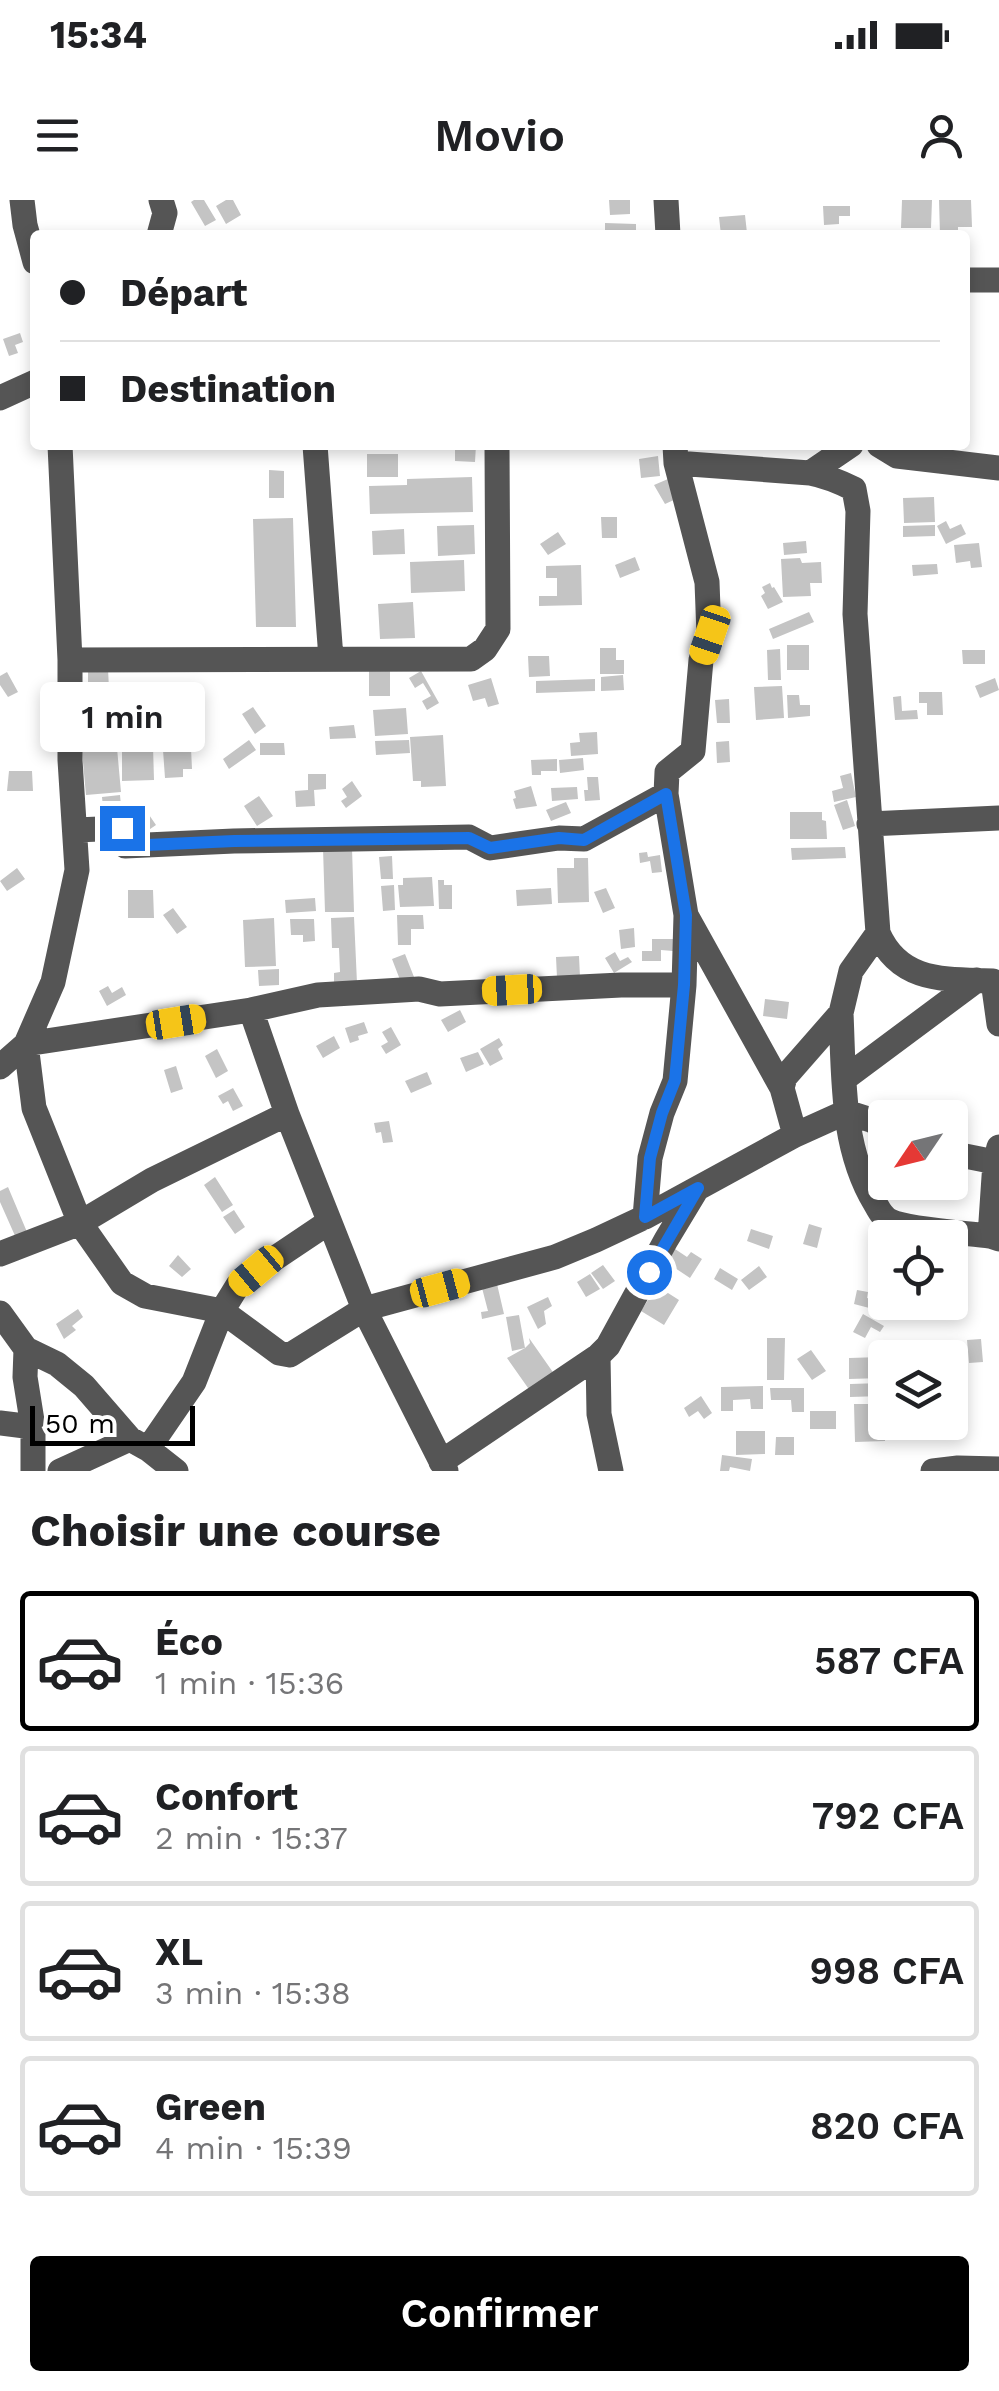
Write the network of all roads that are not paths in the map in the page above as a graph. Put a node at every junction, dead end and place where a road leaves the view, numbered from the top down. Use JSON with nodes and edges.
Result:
{"nodes":[{"id":1,"x":22,"y":200,"type":"edge"},
{"id":2,"x":666,"y":200,"type":"edge"},
{"id":3,"x":668,"y":230,"type":"edge"},
{"id":4,"x":30,"y":244,"type":"edge"},
{"id":5,"x":970,"y":280,"type":"edge"},
{"id":6,"x":999,"y":280,"type":"edge"},
{"id":7,"x":30,"y":384,"type":"edge"},
{"id":8,"x":0,"y":398,"type":"edge"},
{"id":9,"x":60,"y":450,"type":"edge"},
{"id":10,"x":315,"y":450,"type":"edge"},
{"id":11,"x":496,"y":450,"type":"edge"},
{"id":12,"x":844,"y":450,"type":"edge"},
{"id":13,"x":887,"y":450,"type":"edge"},
{"id":14,"x":676,"y":454,"type":"edge"},
{"id":15,"x":999,"y":468,"type":"edge"},
{"id":16,"x":810,"y":473,"type":"junction"},
{"id":17,"x":331,"y":658,"type":"junction"},
{"id":18,"x":70,"y":660,"type":"junction"},
{"id":19,"x":666,"y":794,"type":"junction"},
{"id":20,"x":999,"y":818,"type":"edge"},
{"id":21,"x":868,"y":824,"type":"junction"},
{"id":22,"x":76,"y":830,"type":"junction"},
{"id":23,"x":686,"y":915,"type":"junction"},
{"id":24,"x":878,"y":933,"type":"junction"},
{"id":25,"x":990,"y":981,"type":"edge"},
{"id":26,"x":684,"y":985,"type":"junction"},
{"id":27,"x":251,"y":1010,"type":"junction"},
{"id":28,"x":840,"y":1014,"type":"junction"},
{"id":29,"x":999,"y":1024,"type":"edge"},
{"id":30,"x":26,"y":1044,"type":"junction"},
{"id":31,"x":0,"y":1067,"type":"edge"},
{"id":32,"x":844,"y":1079,"type":"junction"},
{"id":33,"x":782,"y":1088,"type":"junction"},
{"id":34,"x":846,"y":1112,"type":"junction"},
{"id":35,"x":287,"y":1114,"type":"junction"},
{"id":36,"x":868,"y":1119,"type":"edge"},
{"id":37,"x":796,"y":1135,"type":"junction"},
{"id":38,"x":968,"y":1153,"type":"edge"},
{"id":39,"x":997,"y":1154,"type":"edge"},
{"id":40,"x":698,"y":1188,"type":"junction"},
{"id":41,"x":645,"y":1217,"type":"junction"},
{"id":42,"x":329,"y":1222,"type":"junction"},
{"id":43,"x":80,"y":1223,"type":"junction"},
{"id":44,"x":994,"y":1237,"type":"edge"},
{"id":45,"x":0,"y":1254,"type":"edge"},
{"id":46,"x":364,"y":1309,"type":"junction"},
{"id":47,"x":222,"y":1311,"type":"junction"},
{"id":48,"x":0,"y":1313,"type":"edge"},
{"id":49,"x":26,"y":1349,"type":"junction"},
{"id":50,"x":598,"y":1356,"type":"junction"},
{"id":51,"x":0,"y":1422,"type":"edge"},
{"id":52,"x":32,"y":1427,"type":"junction"},
{"id":53,"x":139,"y":1444,"type":"junction"},
{"id":54,"x":444,"y":1466,"type":"edge"},
{"id":55,"x":999,"y":1468,"type":"edge"},
{"id":56,"x":33,"y":1471,"type":"edge"},
{"id":57,"x":60,"y":1471,"type":"edge"},
{"id":58,"x":176,"y":1471,"type":"edge"},
{"id":59,"x":612,"y":1471,"type":"edge"},
{"id":60,"x":933,"y":1471,"type":"edge"}],
"edges":[{"from":1,"to":4,"type":"street"},
{"from":2,"to":3,"type":"street"},
{"from":5,"to":6,"type":"street"},
{"from":7,"to":8,"type":"street"},
{"from":9,"to":18,"type":"street"},
{"from":10,"to":17,"type":"street"},
{"from":11,"to":17,"type":"street"},
{"from":12,"to":16,"type":"street"},
{"from":13,"to":15,"type":"street"},
{"from":14,"to":16,"type":"street"},
{"from":14,"to":19,"type":"street"},
{"from":16,"to":21,"type":"street"},
{"from":17,"to":18,"type":"street"},
{"from":18,"to":22,"type":"street"},
{"from":19,"to":22,"type":"street"},
{"from":19,"to":23,"type":"street"},
{"from":20,"to":21,"type":"street"},
{"from":21,"to":24,"type":"street"},
{"from":22,"to":30,"type":"street"},
{"from":23,"to":26,"type":"street"},
{"from":23,"to":33,"type":"street"},
{"from":24,"to":25,"type":"street"},
{"from":24,"to":28,"type":"street"},
{"from":25,"to":29,"type":"street"},
{"from":25,"to":32,"type":"street"},
{"from":26,"to":27,"type":"street"},
{"from":26,"to":41,"type":"street"},
{"from":27,"to":30,"type":"street"},
{"from":27,"to":35,"type":"street"},
{"from":28,"to":32,"type":"street"},
{"from":28,"to":33,"type":"street"},
{"from":30,"to":31,"type":"street"},
{"from":30,"to":43,"type":"street"},
{"from":32,"to":34,"type":"street"},
{"from":33,"to":37,"type":"street"},
{"from":34,"to":36,"type":"street"},
{"from":34,"to":37,"type":"street"},
{"from":34,"to":44,"type":"street"},
{"from":35,"to":42,"type":"street"},
{"from":35,"to":43,"type":"street"},
{"from":37,"to":40,"type":"street"},
{"from":38,"to":39,"type":"street"},
{"from":39,"to":44,"type":"street"},
{"from":40,"to":41,"type":"street"},
{"from":40,"to":50,"type":"street"},
{"from":41,"to":46,"type":"street"},
{"from":42,"to":46,"type":"street"},
{"from":42,"to":47,"type":"street"},
{"from":43,"to":45,"type":"street"},
{"from":43,"to":47,"type":"street"},
{"from":46,"to":47,"type":"street"},
{"from":46,"to":54,"type":"street"},
{"from":47,"to":53,"type":"street"},
{"from":48,"to":49,"type":"street"},
{"from":49,"to":52,"type":"street"},
{"from":49,"to":53,"type":"street"},
{"from":50,"to":54,"type":"street"},
{"from":50,"to":59,"type":"street"},
{"from":51,"to":52,"type":"street"},
{"from":52,"to":56,"type":"street"},
{"from":53,"to":57,"type":"street"},
{"from":53,"to":58,"type":"street"},
{"from":55,"to":60,"type":"street"}]}
